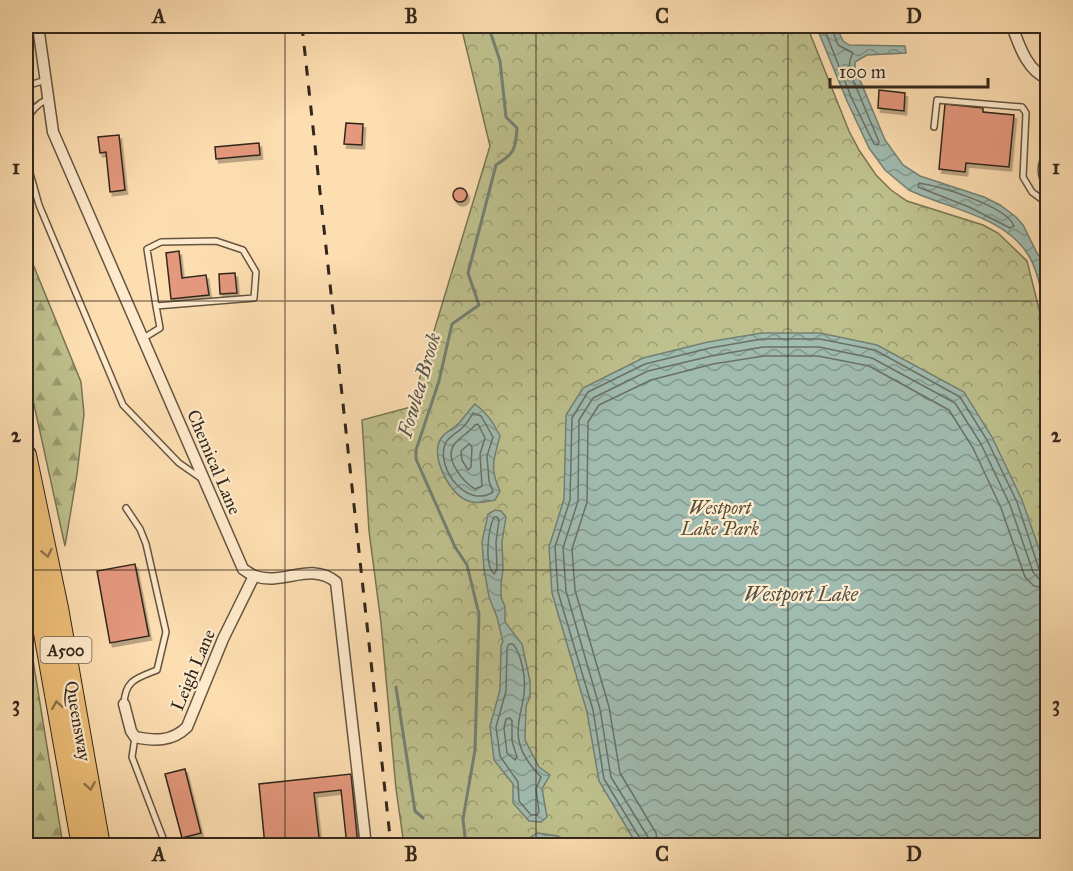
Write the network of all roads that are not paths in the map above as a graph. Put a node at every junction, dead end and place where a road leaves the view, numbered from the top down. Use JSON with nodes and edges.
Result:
{"nodes":[{"id":1,"x":38,"y":26,"type":"edge"},
{"id":2,"x":1012,"y":26,"type":"edge"},
{"id":3,"x":1047,"y":79,"type":"edge"},
{"id":4,"x":46,"y":80,"type":"junction"},
{"id":5,"x":26,"y":86,"type":"edge"},
{"id":6,"x":48,"y":99,"type":"junction"},
{"id":7,"x":26,"y":122,"type":"edge"},
{"id":8,"x":934,"y":127,"type":"dead end"},
{"id":9,"x":1047,"y":153,"type":"edge"},
{"id":10,"x":26,"y":159,"type":"edge"},
{"id":11,"x":1047,"y":187,"type":"edge"},
{"id":12,"x":1047,"y":204,"type":"edge"},
{"id":13,"x":156,"y":306,"type":"junction"},
{"id":14,"x":142,"y":339,"type":"junction"},
{"id":15,"x":26,"y":455,"type":"edge"},
{"id":16,"x":204,"y":480,"type":"junction"},
{"id":17,"x":126,"y":508,"type":"dead end"},
{"id":18,"x":26,"y":547,"type":"edge"},
{"id":19,"x":254,"y":576,"type":"junction"},
{"id":20,"x":124,"y":704,"type":"joint"},
{"id":21,"x":135,"y":737,"type":"junction"},
{"id":22,"x":82,"y":846,"type":"edge"},
{"id":23,"x":100,"y":846,"type":"edge"},
{"id":24,"x":165,"y":846,"type":"edge"},
{"id":25,"x":366,"y":846,"type":"edge"}],
"edges":[{"from":1,"to":4,"type":"street","name":"Chemical Lane"},
{"from":2,"to":3,"type":"street"},
{"from":4,"to":5,"type":"lane"},
{"from":4,"to":6,"type":"street","name":"Chemical Lane"},
{"from":6,"to":7,"type":"lane"},
{"from":6,"to":14,"type":"street","name":"Chemical Lane"},
{"from":8,"to":12,"type":"lane"},
{"from":9,"to":11,"type":"lane"},
{"from":10,"to":16,"type":"lane"},
{"from":13,"to":13,"type":"lane"},
{"from":13,"to":14,"type":"lane"},
{"from":14,"to":16,"type":"street","name":"Chemical Lane"},
{"from":15,"to":23,"type":"highway","name":"Queensway","number":"A500","one_way":true},
{"from":16,"to":19,"type":"street","name":"Chemical Lane"},
{"from":17,"to":20,"type":"lane"},
{"from":22,"to":18,"type":"highway","name":"Queensway","number":"A500","one_way":true},
{"from":19,"to":21,"type":"street","name":"Leigh Lane"},
{"from":19,"to":25,"type":"street"},
{"from":20,"to":21,"type":"street"},
{"from":21,"to":24,"type":"lane"}]}
